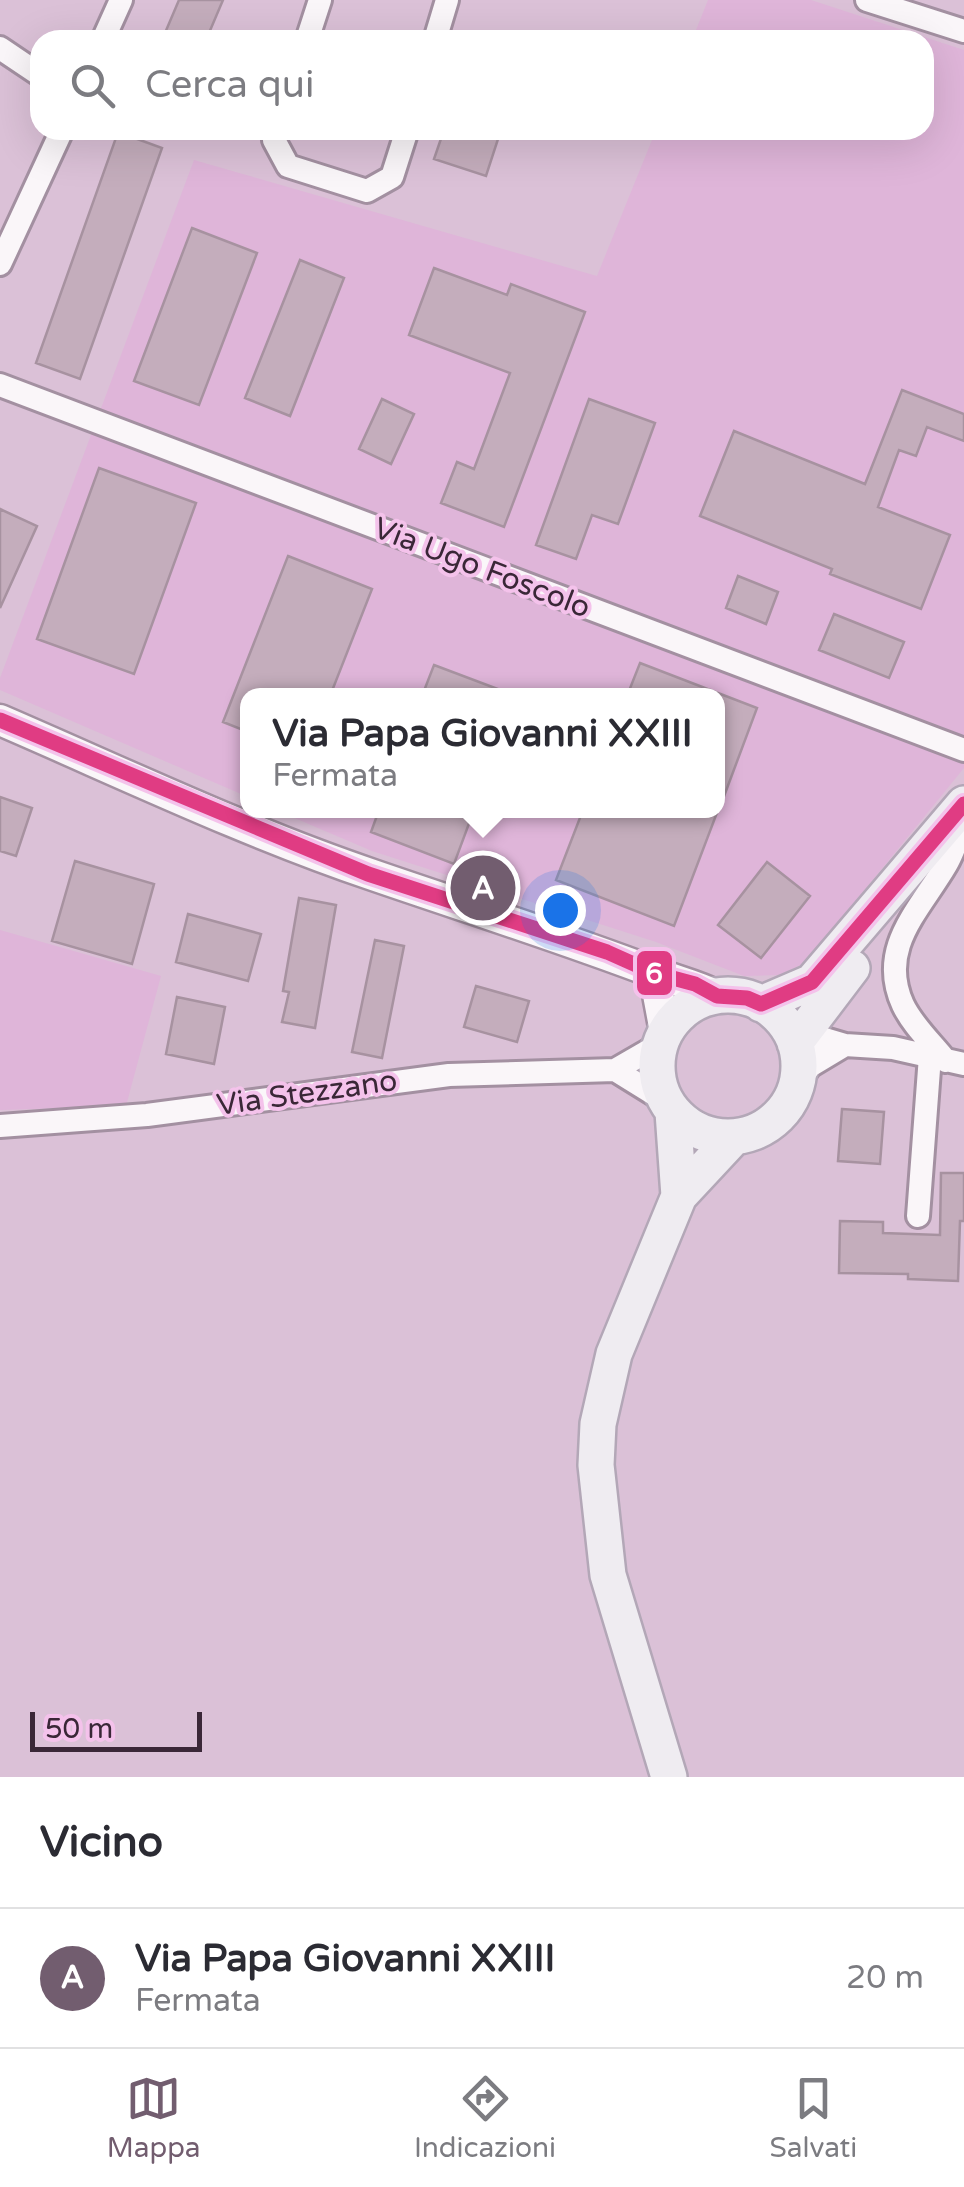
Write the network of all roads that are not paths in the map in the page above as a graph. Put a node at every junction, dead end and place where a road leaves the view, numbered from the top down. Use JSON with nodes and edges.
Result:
{"nodes":[{"id":1,"x":121,"y":0,"type":"edge"},
{"id":2,"x":320,"y":0,"type":"edge"},
{"id":3,"x":447,"y":0,"type":"edge"},
{"id":4,"x":866,"y":0,"type":"edge"},
{"id":5,"x":108,"y":30,"type":"edge"},
{"id":6,"x":310,"y":30,"type":"edge"},
{"id":7,"x":438,"y":30,"type":"edge"},
{"id":8,"x":964,"y":31,"type":"edge"},
{"id":9,"x":0,"y":48,"type":"edge"},
{"id":10,"x":30,"y":68,"type":"edge"},
{"id":11,"x":57,"y":140,"type":"edge"},
{"id":12,"x":274,"y":140,"type":"edge"},
{"id":13,"x":404,"y":140,"type":"edge"},
{"id":14,"x":6,"y":233,"type":"edge"},
{"id":15,"x":0,"y":264,"type":"edge"},
{"id":16,"x":0,"y":386,"type":"edge"},
{"id":17,"x":0,"y":720,"type":"edge"},
{"id":18,"x":964,"y":750,"type":"edge"},
{"id":19,"x":964,"y":804,"type":"edge"},
{"id":20,"x":964,"y":819,"type":"edge"},
{"id":21,"x":654,"y":973,"type":"junction"},
{"id":22,"x":718,"y":996,"type":"junction"},
{"id":23,"x":761,"y":1004,"type":"junction"},
{"id":24,"x":663,"y":1038,"type":"junction"},
{"id":25,"x":795,"y":1045,"type":"junction"},
{"id":26,"x":845,"y":1045,"type":"junction"},
{"id":27,"x":947,"y":1060,"type":"edge"},
{"id":28,"x":615,"y":1070,"type":"junction"},
{"id":29,"x":796,"y":1086,"type":"junction"},
{"id":30,"x":669,"y":1106,"type":"junction"},
{"id":31,"x":0,"y":1126,"type":"edge"},
{"id":32,"x":734,"y":1137,"type":"junction"},
{"id":33,"x":678,"y":1196,"type":"junction"},
{"id":34,"x":918,"y":1216,"type":"dead end"},
{"id":35,"x":669,"y":1777,"type":"edge"}],
"edges":[{"from":1,"to":5,"type":"street"},
{"from":2,"to":6,"type":"street"},
{"from":3,"to":7,"type":"street"},
{"from":4,"to":8,"type":"street"},
{"from":9,"to":10,"type":"street"},
{"from":11,"to":14,"type":"street"},
{"from":12,"to":13,"type":"street"},
{"from":14,"to":15,"type":"street"},
{"from":16,"to":18,"type":"street","name":"Via Ugo Foscolo"},
{"from":17,"to":21,"type":"street"},
{"from":19,"to":23,"type":"main road"},
{"from":20,"to":25,"type":"main road"},
{"from":20,"to":27,"type":"street"},
{"from":21,"to":22,"type":"street"},
{"from":21,"to":24,"type":"street"},
{"from":22,"to":23,"type":"main road"},
{"from":22,"to":24,"type":"main road"},
{"from":23,"to":25,"type":"main road"},
{"from":24,"to":28,"type":"street","name":"Via Stezzano"},
{"from":24,"to":30,"type":"main road"},
{"from":25,"to":26,"type":"street"},
{"from":25,"to":29,"type":"main road"},
{"from":26,"to":27,"type":"street"},
{"from":26,"to":29,"type":"street"},
{"from":27,"to":34,"type":"street"},
{"from":28,"to":30,"type":"street"},
{"from":28,"to":31,"type":"street","name":"Via Stezzano"},
{"from":29,"to":32,"type":"main road"},
{"from":30,"to":32,"type":"main road"},
{"from":30,"to":33,"type":"main road"},
{"from":32,"to":33,"type":"main road"},
{"from":33,"to":35,"type":"main road"}]}
